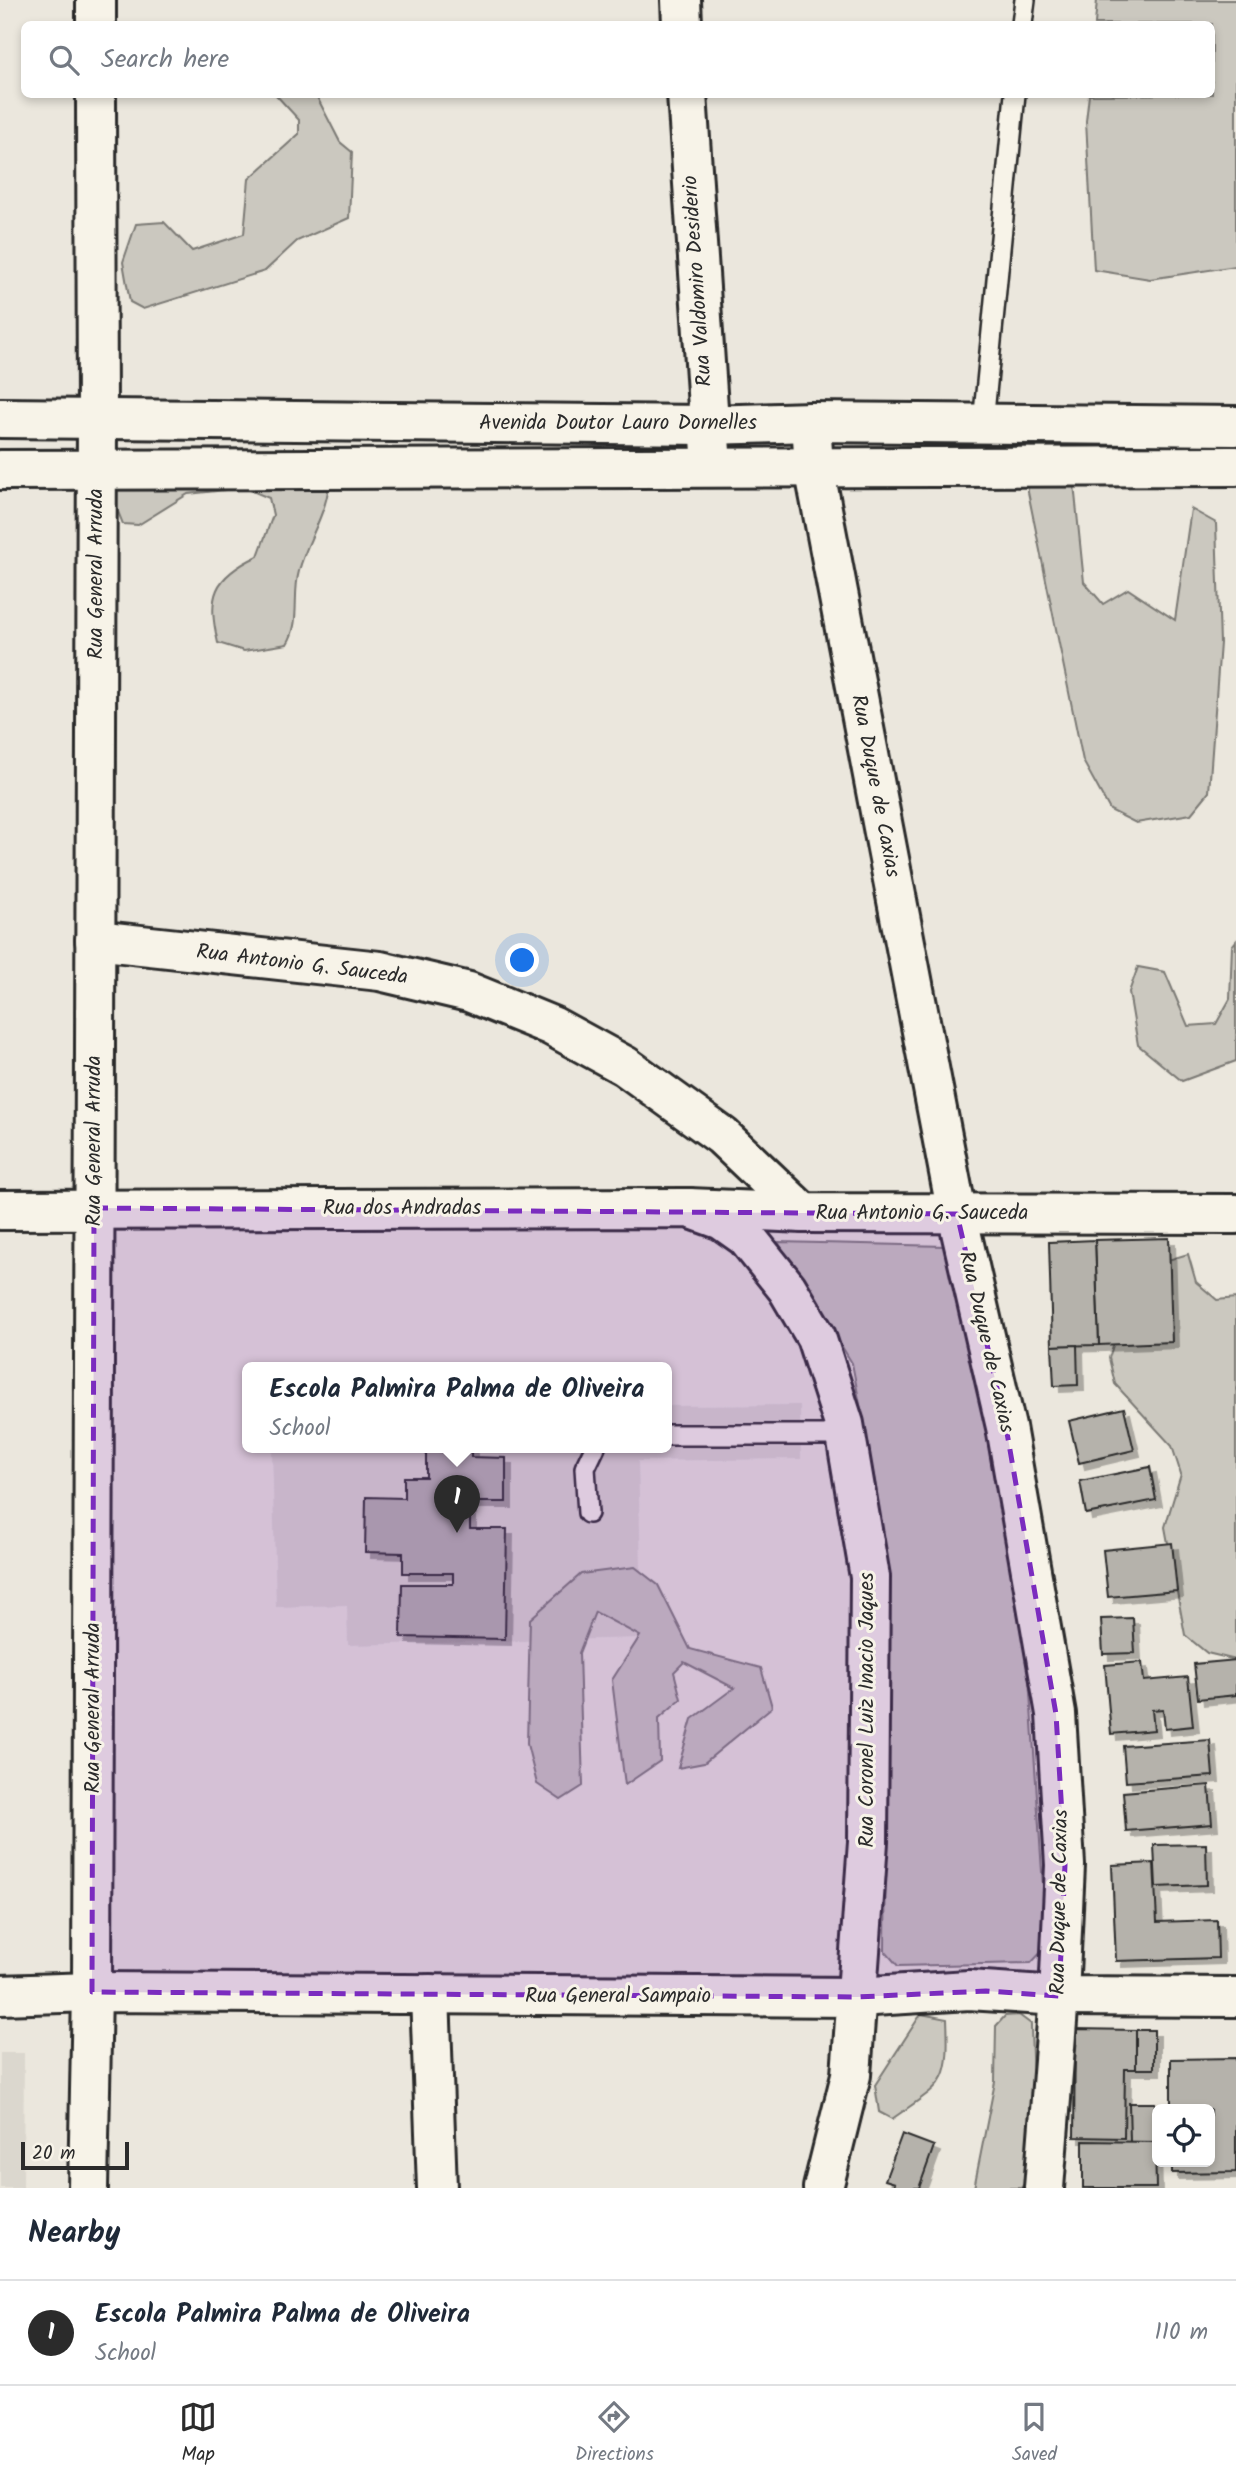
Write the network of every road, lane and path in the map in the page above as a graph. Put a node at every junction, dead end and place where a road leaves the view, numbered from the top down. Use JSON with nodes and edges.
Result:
{"nodes":[{"id":1,"x":96,"y":0,"type":"edge"},
{"id":2,"x":681,"y":0,"type":"edge"},
{"id":3,"x":1025,"y":0,"type":"edge"},
{"id":4,"x":96,"y":21,"type":"edge"},
{"id":5,"x":682,"y":21,"type":"edge"},
{"id":6,"x":1022,"y":21,"type":"edge"},
{"id":7,"x":96,"y":98,"type":"edge"},
{"id":8,"x":687,"y":98,"type":"edge"},
{"id":9,"x":1015,"y":98,"type":"edge"},
{"id":10,"x":0,"y":418,"type":"edge"},
{"id":11,"x":97,"y":419,"type":"junction"},
{"id":12,"x":811,"y":422,"type":"junction"},
{"id":13,"x":983,"y":424,"type":"junction"},
{"id":14,"x":707,"y":425,"type":"junction"},
{"id":15,"x":1236,"y":426,"type":"edge"},
{"id":16,"x":1236,"y":466,"type":"edge"},
{"id":17,"x":712,"y":467,"type":"junction"},
{"id":18,"x":814,"y":467,"type":"junction"},
{"id":19,"x":0,"y":470,"type":"edge"},
{"id":20,"x":96,"y":470,"type":"junction"},
{"id":21,"x":95,"y":940,"type":"junction"},
{"id":22,"x":94,"y":1208,"type":"junction"},
{"id":23,"x":688,"y":1208,"type":"junction"},
{"id":24,"x":0,"y":1210,"type":"edge"},
{"id":25,"x":803,"y":1213,"type":"junction"},
{"id":26,"x":957,"y":1214,"type":"junction"},
{"id":27,"x":1236,"y":1214,"type":"edge"},
{"id":28,"x":672,"y":1435,"type":"edge"},
{"id":29,"x":846,"y":1435,"type":"junction"},
{"id":30,"x":593,"y":1453,"type":"edge"},
{"id":31,"x":588,"y":1513,"type":"dead end"},
{"id":32,"x":92,"y":1992,"type":"junction"},
{"id":33,"x":430,"y":1994,"type":"junction"},
{"id":34,"x":0,"y":1995,"type":"edge"},
{"id":35,"x":1059,"y":1996,"type":"junction"},
{"id":36,"x":857,"y":1997,"type":"junction"},
{"id":37,"x":1236,"y":1997,"type":"edge"},
{"id":38,"x":88,"y":2188,"type":"edge"},
{"id":39,"x":437,"y":2188,"type":"edge"},
{"id":40,"x":824,"y":2188,"type":"edge"},
{"id":41,"x":1044,"y":2188,"type":"edge"}],
"edges":[{"from":1,"to":4,"type":"street"},
{"from":2,"to":5,"type":"street"},
{"from":3,"to":6,"type":"lane"},
{"from":7,"to":11,"type":"street","name":"Rua General Arruda"},
{"from":8,"to":14,"type":"street","name":"Rua Valdomiro Desiderio"},
{"from":9,"to":13,"type":"lane"},
{"from":10,"to":11,"type":"street","name":"Avenida Doutor Lauro Dornelles"},
{"from":11,"to":14,"type":"street","name":"Avenida Doutor Lauro Dornelles"},
{"from":11,"to":20,"type":"street","name":"Rua General Arruda"},
{"from":12,"to":13,"type":"street","name":"Avenida Doutor Lauro Dornelles"},
{"from":12,"to":14,"type":"street","name":"Avenida Doutor Lauro Dornelles"},
{"from":12,"to":18,"type":"street","name":"Rua Duque de Caxias"},
{"from":13,"to":15,"type":"street","name":"Avenida Doutor Lauro Dornelles"},
{"from":14,"to":17,"type":"street","name":"Rua Valdomiro Desiderio"},
{"from":16,"to":18,"type":"street","name":"Avenida Doutor Lauro Dornelles"},
{"from":17,"to":18,"type":"street","name":"Avenida Doutor Lauro Dornelles"},
{"from":17,"to":20,"type":"street","name":"Avenida Doutor Lauro Dornelles"},
{"from":18,"to":26,"type":"street","name":"Rua Duque de Caxias"},
{"from":19,"to":20,"type":"street","name":"Avenida Doutor Lauro Dornelles"},
{"from":20,"to":21,"type":"street","name":"Rua General Arruda"},
{"from":21,"to":22,"type":"street","name":"Rua General Arruda"},
{"from":21,"to":25,"type":"street","name":"Rua Antonio G. Sauceda"},
{"from":22,"to":23,"type":"street","name":"Rua dos Andradas"},
{"from":22,"to":24,"type":"street","name":"Rua dos Andradas"},
{"from":22,"to":32,"type":"street","name":"Rua General Arruda"},
{"from":23,"to":25,"type":"street","name":"Rua dos Andradas"},
{"from":23,"to":29,"type":"street","name":"Rua Coronel Luiz Inacio Jaques"},
{"from":25,"to":26,"type":"street","name":"Rua Antonio G. Sauceda"},
{"from":26,"to":27,"type":"street","name":"Rua Antonio G. Sauceda"},
{"from":26,"to":35,"type":"street","name":"Rua Duque de Caxias"},
{"from":28,"to":29,"type":"lane"},
{"from":29,"to":36,"type":"street","name":"Rua Coronel Luiz Inacio Jaques"},
{"from":30,"to":31,"type":"lane"},
{"from":32,"to":33,"type":"street","name":"Rua General Sampaio"},
{"from":32,"to":34,"type":"street","name":"Rua General Sampaio"},
{"from":32,"to":38,"type":"street","name":"Rua General Arruda"},
{"from":33,"to":36,"type":"street","name":"Rua General Sampaio"},
{"from":33,"to":39,"type":"street"},
{"from":35,"to":36,"type":"street","name":"Rua General Sampaio"},
{"from":35,"to":37,"type":"street","name":"Rua General Sampaio"},
{"from":35,"to":41,"type":"street","name":"Rua Duque de Caxias"},
{"from":36,"to":40,"type":"street","name":"Rua Coronel Luiz Inacio Jaques"}]}
